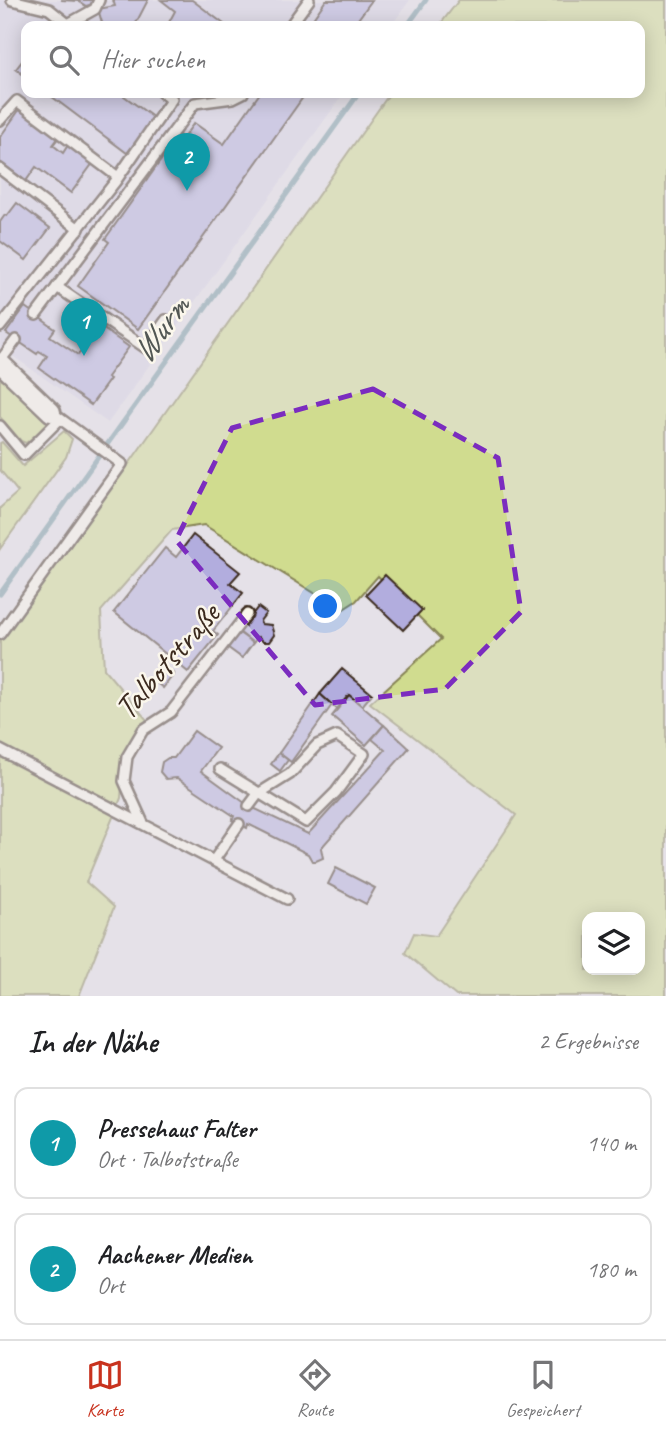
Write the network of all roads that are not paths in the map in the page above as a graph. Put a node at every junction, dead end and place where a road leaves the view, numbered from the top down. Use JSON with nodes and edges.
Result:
{"nodes":[{"id":1,"x":12,"y":0,"type":"edge"},
{"id":2,"x":99,"y":0,"type":"edge"},
{"id":3,"x":304,"y":2,"type":"edge"},
{"id":4,"x":64,"y":21,"type":"edge"},
{"id":5,"x":73,"y":21,"type":"edge"},
{"id":6,"x":293,"y":21,"type":"edge"},
{"id":7,"x":170,"y":98,"type":"edge"},
{"id":8,"x":233,"y":98,"type":"edge"},
{"id":9,"x":0,"y":120,"type":"edge"},
{"id":10,"x":0,"y":169,"type":"edge"},
{"id":11,"x":118,"y":177,"type":"junction"},
{"id":12,"x":79,"y":229,"type":"junction"},
{"id":13,"x":57,"y":286,"type":"junction"},
{"id":14,"x":36,"y":315,"type":"dead end"},
{"id":15,"x":166,"y":320,"type":"dead end"},
{"id":16,"x":0,"y":327,"type":"edge"},
{"id":17,"x":16,"y":340,"type":"dead end"},
{"id":18,"x":0,"y":362,"type":"edge"},
{"id":19,"x":55,"y":415,"type":"junction"},
{"id":20,"x":0,"y":426,"type":"edge"},
{"id":21,"x":247,"y":614,"type":"dead end"},
{"id":22,"x":0,"y":634,"type":"edge"},
{"id":23,"x":0,"y":750,"type":"edge"},
{"id":24,"x":220,"y":769,"type":"dead end"},
{"id":25,"x":258,"y":794,"type":"junction"},
{"id":26,"x":249,"y":806,"type":"dead end"},
{"id":27,"x":239,"y":824,"type":"dead end"},
{"id":28,"x":144,"y":825,"type":"junction"},
{"id":29,"x":214,"y":860,"type":"junction"},
{"id":30,"x":287,"y":899,"type":"dead end"}],
"edges":[{"from":1,"to":4,"type":"lane"},
{"from":2,"to":5,"type":"lane"},
{"from":3,"to":6,"type":"lane"},
{"from":7,"to":11,"type":"lane"},
{"from":8,"to":13,"type":"lane"},
{"from":9,"to":11,"type":"lane"},
{"from":10,"to":12,"type":"lane"},
{"from":11,"to":12,"type":"lane"},
{"from":12,"to":16,"type":"lane"},
{"from":13,"to":14,"type":"lane"},
{"from":13,"to":15,"type":"lane"},
{"from":17,"to":18,"type":"lane"},
{"from":18,"to":19,"type":"street"},
{"from":19,"to":20,"type":"lane"},
{"from":19,"to":22,"type":"lane"},
{"from":21,"to":28,"type":"lane","name":"Talbotstraße"},
{"from":23,"to":28,"type":"lane"},
{"from":24,"to":25,"type":"lane"},
{"from":25,"to":25,"type":"lane"},
{"from":25,"to":26,"type":"lane"},
{"from":27,"to":29,"type":"lane"},
{"from":28,"to":29,"type":"lane"},
{"from":29,"to":30,"type":"lane"}]}
